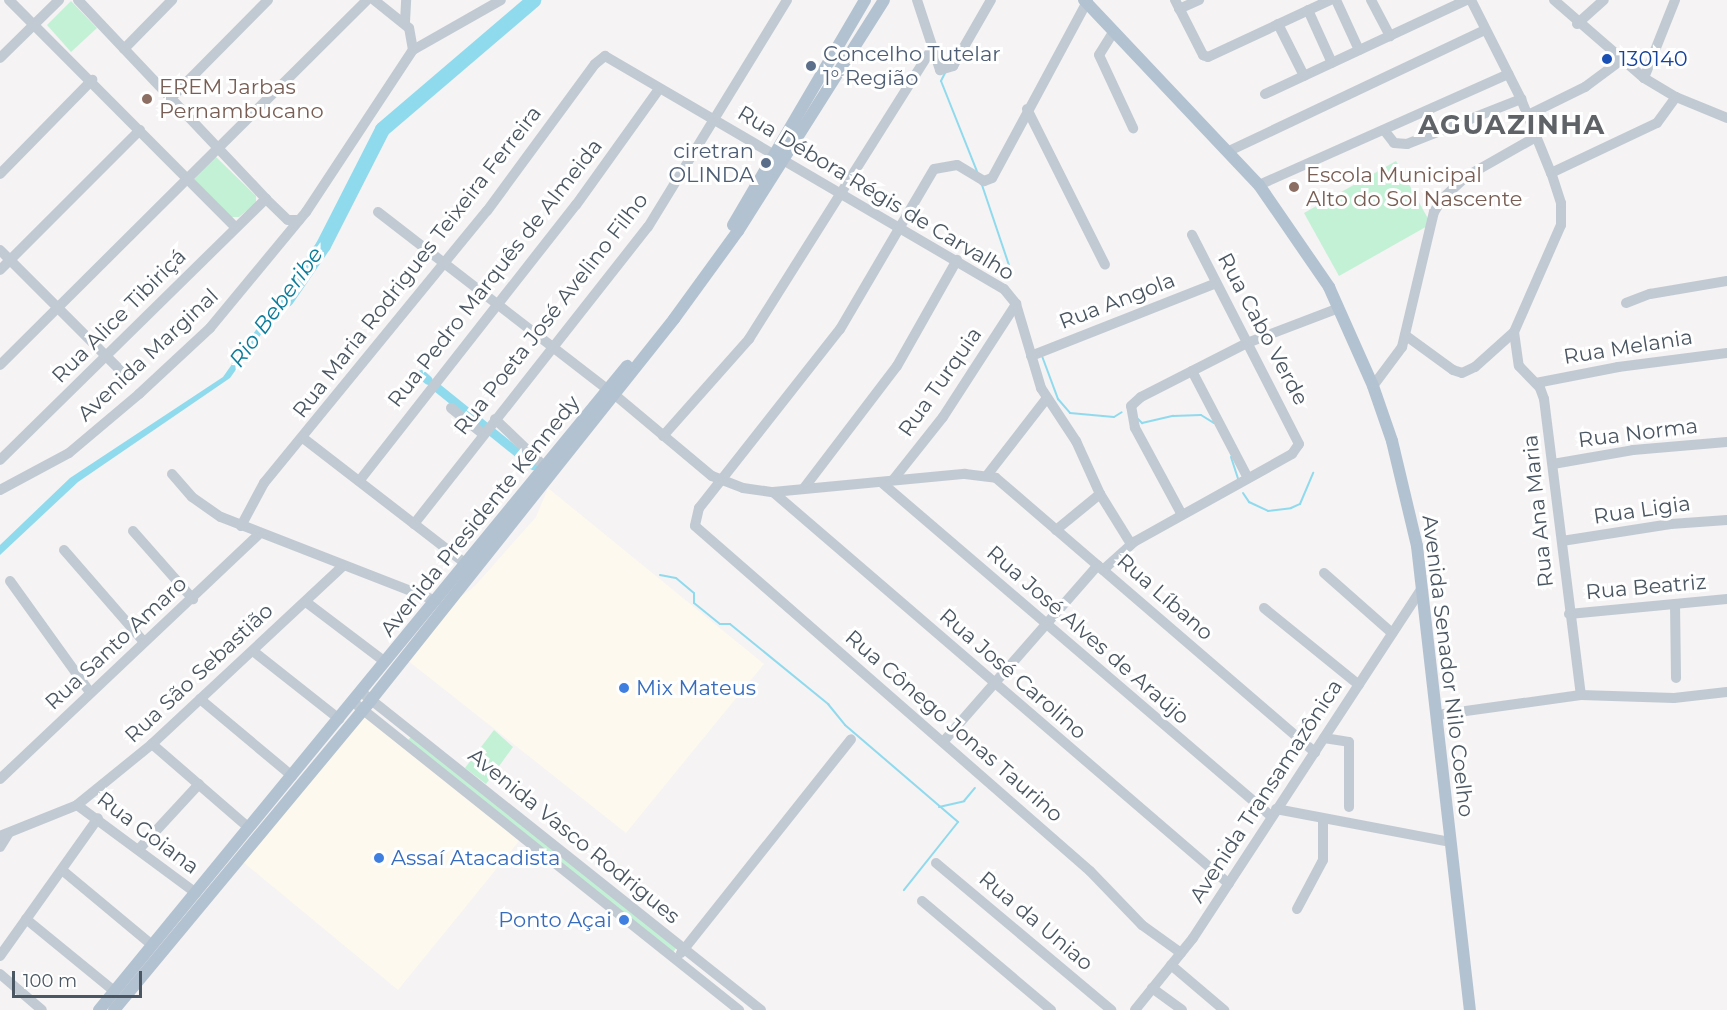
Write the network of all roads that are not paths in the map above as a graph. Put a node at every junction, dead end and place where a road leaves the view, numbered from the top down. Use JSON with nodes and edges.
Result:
{"nodes":[{"id":1,"x":9,"y":0,"type":"edge"},
{"id":2,"x":59,"y":0,"type":"edge"},
{"id":3,"x":78,"y":0,"type":"edge"},
{"id":4,"x":172,"y":0,"type":"edge"},
{"id":5,"x":268,"y":0,"type":"edge"},
{"id":6,"x":367,"y":0,"type":"edge"},
{"id":7,"x":374,"y":0,"type":"edge"},
{"id":8,"x":406,"y":0,"type":"edge"},
{"id":9,"x":501,"y":0,"type":"edge"},
{"id":10,"x":787,"y":0,"type":"edge"},
{"id":11,"x":865,"y":0,"type":"edge"},
{"id":12,"x":873,"y":0,"type":"edge"},
{"id":13,"x":884,"y":0,"type":"edge"},
{"id":14,"x":917,"y":0,"type":"edge"},
{"id":15,"x":991,"y":0,"type":"edge"},
{"id":16,"x":1199,"y":0,"type":"edge"},
{"id":17,"x":1330,"y":0,"type":"edge"},
{"id":18,"x":1336,"y":0,"type":"edge"},
{"id":19,"x":1371,"y":0,"type":"edge"},
{"id":20,"x":1469,"y":0,"type":"edge"},
{"id":21,"x":1604,"y":0,"type":"edge"},
{"id":22,"x":1675,"y":0,"type":"edge"},
{"id":23,"x":1086,"y":1,"type":"edge"},
{"id":24,"x":1559,"y":2,"type":"edge"},
{"id":25,"x":1177,"y":5,"type":"edge"},
{"id":26,"x":1442,"y":5,"type":"edge"},
{"id":27,"x":1308,"y":10,"type":"junction"},
{"id":28,"x":855,"y":21,"type":"junction"},
{"id":29,"x":405,"y":22,"type":"junction"},
{"id":30,"x":34,"y":24,"type":"junction"},
{"id":31,"x":1278,"y":24,"type":"junction"},
{"id":32,"x":1577,"y":24,"type":"junction"},
{"id":33,"x":1485,"y":30,"type":"junction"},
{"id":34,"x":1114,"y":31,"type":"junction"},
{"id":35,"x":1390,"y":36,"type":"junction"},
{"id":36,"x":933,"y":47,"type":"junction"},
{"id":37,"x":124,"y":49,"type":"junction"},
{"id":38,"x":413,"y":50,"type":"junction"},
{"id":39,"x":1359,"y":50,"type":"junction"},
{"id":40,"x":605,"y":56,"type":"joint"},
{"id":41,"x":0,"y":58,"type":"edge"},
{"id":42,"x":1620,"y":61,"type":"junction"},
{"id":43,"x":1332,"y":63,"type":"junction"},
{"id":44,"x":1508,"y":74,"type":"junction"},
{"id":45,"x":1304,"y":76,"type":"junction"},
{"id":46,"x":1644,"y":78,"type":"junction"},
{"id":47,"x":92,"y":80,"type":"junction"},
{"id":48,"x":659,"y":89,"type":"junction"},
{"id":49,"x":1265,"y":94,"type":"dead end"},
{"id":50,"x":1676,"y":97,"type":"junction"},
{"id":51,"x":171,"y":98,"type":"junction"},
{"id":52,"x":1521,"y":99,"type":"junction"},
{"id":53,"x":1027,"y":109,"type":"junction"},
{"id":54,"x":1528,"y":115,"type":"junction"},
{"id":55,"x":1727,"y":118,"type":"edge"},
{"id":56,"x":714,"y":120,"type":"junction"},
{"id":57,"x":1133,"y":128,"type":"dead end"},
{"id":58,"x":140,"y":130,"type":"junction"},
{"id":59,"x":1384,"y":130,"type":"junction"},
{"id":60,"x":1536,"y":137,"type":"junction"},
{"id":61,"x":219,"y":147,"type":"junction"},
{"id":62,"x":1229,"y":151,"type":"junction"},
{"id":63,"x":781,"y":157,"type":"junction"},
{"id":64,"x":1551,"y":173,"type":"junction"},
{"id":65,"x":0,"y":174,"type":"edge"},
{"id":66,"x":186,"y":178,"type":"junction"},
{"id":67,"x":1259,"y":185,"type":"junction"},
{"id":68,"x":842,"y":192,"type":"junction"},
{"id":69,"x":266,"y":199,"type":"junction"},
{"id":70,"x":378,"y":212,"type":"dead end"},
{"id":71,"x":299,"y":220,"type":"junction"},
{"id":72,"x":901,"y":226,"type":"junction"},
{"id":73,"x":235,"y":227,"type":"junction"},
{"id":74,"x":1192,"y":235,"type":"dead end"},
{"id":75,"x":0,"y":250,"type":"edge"},
{"id":76,"x":10,"y":260,"type":"junction"},
{"id":77,"x":957,"y":260,"type":"junction"},
{"id":78,"x":446,"y":262,"type":"junction"},
{"id":79,"x":1105,"y":265,"type":"dead end"},
{"id":80,"x":0,"y":270,"type":"edge"},
{"id":81,"x":1727,"y":280,"type":"edge"},
{"id":82,"x":1216,"y":283,"type":"junction"},
{"id":83,"x":500,"y":303,"type":"junction"},
{"id":84,"x":1626,"y":303,"type":"dead end"},
{"id":85,"x":1016,"y":304,"type":"junction"},
{"id":86,"x":57,"y":308,"type":"junction"},
{"id":87,"x":1339,"y":308,"type":"junction"},
{"id":88,"x":1514,"y":332,"type":"junction"},
{"id":89,"x":1405,"y":335,"type":"junction"},
{"id":90,"x":1247,"y":343,"type":"junction"},
{"id":91,"x":553,"y":346,"type":"junction"},
{"id":92,"x":1727,"y":353,"type":"edge"},
{"id":93,"x":1031,"y":356,"type":"junction"},
{"id":94,"x":106,"y":357,"type":"junction"},
{"id":95,"x":0,"y":365,"type":"edge"},
{"id":96,"x":1192,"y":371,"type":"junction"},
{"id":97,"x":125,"y":375,"type":"dead end"},
{"id":98,"x":1536,"y":383,"type":"junction"},
{"id":99,"x":1373,"y":386,"type":"junction"},
{"id":100,"x":612,"y":392,"type":"junction"},
{"id":101,"x":1047,"y":398,"type":"junction"},
{"id":102,"x":451,"y":408,"type":"dead end"},
{"id":103,"x":488,"y":427,"type":"junction"},
{"id":104,"x":663,"y":435,"type":"junction"},
{"id":105,"x":303,"y":438,"type":"junction"},
{"id":106,"x":1727,"y":442,"type":"edge"},
{"id":107,"x":0,"y":460,"type":"edge"},
{"id":108,"x":1553,"y":464,"type":"junction"},
{"id":109,"x":544,"y":466,"type":"junction"},
{"id":110,"x":172,"y":474,"type":"dead end"},
{"id":111,"x":988,"y":474,"type":"junction"},
{"id":112,"x":1247,"y":476,"type":"junction"},
{"id":113,"x":360,"y":480,"type":"junction"},
{"id":114,"x":893,"y":480,"type":"junction"},
{"id":115,"x":721,"y":482,"type":"junction"},
{"id":116,"x":881,"y":482,"type":"junction"},
{"id":117,"x":804,"y":488,"type":"junction"},
{"id":118,"x":0,"y":490,"type":"edge"},
{"id":119,"x":773,"y":492,"type":"junction"},
{"id":120,"x":1100,"y":494,"type":"junction"},
{"id":121,"x":1181,"y":513,"type":"junction"},
{"id":122,"x":1727,"y":520,"type":"edge"},
{"id":123,"x":414,"y":524,"type":"junction"},
{"id":124,"x":250,"y":530,"type":"junction"},
{"id":125,"x":1056,"y":530,"type":"junction"},
{"id":126,"x":133,"y":531,"type":"dead end"},
{"id":127,"x":1562,"y":542,"type":"junction"},
{"id":128,"x":1131,"y":544,"type":"junction"},
{"id":129,"x":64,"y":550,"type":"dead end"},
{"id":130,"x":465,"y":563,"type":"junction"},
{"id":131,"x":343,"y":566,"type":"junction"},
{"id":132,"x":1101,"y":567,"type":"junction"},
{"id":133,"x":1324,"y":573,"type":"dead end"},
{"id":134,"x":10,"y":581,"type":"dead end"},
{"id":135,"x":1422,"y":588,"type":"junction"},
{"id":136,"x":1727,"y":599,"type":"edge"},
{"id":137,"x":193,"y":600,"type":"junction"},
{"id":138,"x":436,"y":601,"type":"junction"},
{"id":139,"x":306,"y":602,"type":"junction"},
{"id":140,"x":1675,"y":604,"type":"junction"},
{"id":141,"x":1264,"y":608,"type":"dead end"},
{"id":142,"x":1569,"y":614,"type":"junction"},
{"id":143,"x":1045,"y":625,"type":"junction"},
{"id":144,"x":1392,"y":633,"type":"junction"},
{"id":145,"x":144,"y":642,"type":"junction"},
{"id":146,"x":253,"y":651,"type":"junction"},
{"id":147,"x":385,"y":662,"type":"junction"},
{"id":148,"x":1676,"y":678,"type":"dead end"},
{"id":149,"x":993,"y":681,"type":"junction"},
{"id":150,"x":1359,"y":685,"type":"junction"},
{"id":151,"x":89,"y":691,"type":"junction"},
{"id":152,"x":1727,"y":692,"type":"edge"},
{"id":153,"x":1581,"y":695,"type":"junction"},
{"id":154,"x":200,"y":699,"type":"junction"},
{"id":155,"x":362,"y":701,"type":"junction"},
{"id":156,"x":1437,"y":715,"type":"junction"},
{"id":157,"x":339,"y":719,"type":"junction"},
{"id":158,"x":410,"y":730,"type":"junction"},
{"id":159,"x":1324,"y":738,"type":"junction"},
{"id":160,"x":851,"y":739,"type":"dead end"},
{"id":161,"x":401,"y":740,"type":"junction"},
{"id":162,"x":943,"y":742,"type":"junction"},
{"id":163,"x":152,"y":744,"type":"junction"},
{"id":164,"x":1315,"y":752,"type":"junction"},
{"id":165,"x":292,"y":776,"type":"junction"},
{"id":166,"x":0,"y":779,"type":"edge"},
{"id":167,"x":199,"y":784,"type":"junction"},
{"id":168,"x":78,"y":805,"type":"junction"},
{"id":169,"x":1349,"y":807,"type":"dead end"},
{"id":170,"x":1274,"y":812,"type":"junction"},
{"id":171,"x":98,"y":818,"type":"junction"},
{"id":172,"x":1323,"y":820,"type":"junction"},
{"id":173,"x":249,"y":828,"type":"junction"},
{"id":174,"x":4,"y":835,"type":"edge"},
{"id":175,"x":1452,"y":842,"type":"junction"},
{"id":176,"x":0,"y":847,"type":"edge"},
{"id":177,"x":140,"y":848,"type":"junction"},
{"id":178,"x":936,"y":863,"type":"dead end"},
{"id":179,"x":62,"y":870,"type":"junction"},
{"id":180,"x":1229,"y":884,"type":"junction"},
{"id":181,"x":196,"y":892,"type":"junction"},
{"id":182,"x":922,"y":901,"type":"dead end"},
{"id":183,"x":1297,"y":909,"type":"dead end"},
{"id":184,"x":26,"y":919,"type":"junction"},
{"id":185,"x":152,"y":945,"type":"junction"},
{"id":186,"x":684,"y":949,"type":"junction"},
{"id":187,"x":1182,"y":953,"type":"junction"},
{"id":188,"x":0,"y":956,"type":"edge"},
{"id":189,"x":675,"y":960,"type":"junction"},
{"id":190,"x":1171,"y":965,"type":"junction"},
{"id":191,"x":0,"y":974,"type":"edge"},
{"id":192,"x":1152,"y":988,"type":"junction"},
{"id":193,"x":114,"y":992,"type":"junction"},
{"id":194,"x":42,"y":1010,"type":"edge"},
{"id":195,"x":99,"y":1010,"type":"edge"},
{"id":196,"x":114,"y":1010,"type":"edge"},
{"id":197,"x":739,"y":1010,"type":"edge"},
{"id":198,"x":761,"y":1010,"type":"edge"},
{"id":199,"x":1051,"y":1010,"type":"edge"},
{"id":200,"x":1111,"y":1010,"type":"edge"},
{"id":201,"x":1135,"y":1010,"type":"edge"},
{"id":202,"x":1182,"y":1010,"type":"edge"},
{"id":203,"x":1224,"y":1010,"type":"edge"},
{"id":204,"x":1470,"y":1010,"type":"edge"}],
"edges":[{"from":1,"to":30,"type":"street"},
{"from":2,"to":30,"type":"street"},
{"from":3,"to":37,"type":"street"},
{"from":4,"to":37,"type":"street"},
{"from":5,"to":51,"type":"street"},
{"from":6,"to":61,"type":"street"},
{"from":7,"to":29,"type":"street"},
{"from":8,"to":29,"type":"street"},
{"from":9,"to":38,"type":"street"},
{"from":10,"to":56,"type":"street","name":"Rua Poeta José Avelino Filho"},
{"from":11,"to":28,"type":"main road","name":"Avenida Presidente Kennedy"},
{"from":12,"to":28,"type":"main road","name":"Avenida Presidente Kennedy"},
{"from":13,"to":63,"type":"main road","name":"Avenida Presidente Kennedy"},
{"from":14,"to":36,"type":"street"},
{"from":15,"to":36,"type":"street"},
{"from":16,"to":25,"type":"street"},
{"from":17,"to":27,"type":"street"},
{"from":18,"to":39,"type":"street"},
{"from":19,"to":35,"type":"street"},
{"from":20,"to":26,"type":"street"},
{"from":20,"to":33,"type":"street"},
{"from":21,"to":32,"type":"street"},
{"from":22,"to":46,"type":"street"},
{"from":23,"to":34,"type":"main road","name":"Avenida Senador Nilo Coelho"},
{"from":23,"to":53,"type":"street"},
{"from":24,"to":32,"type":"street"},
{"from":25,"to":31,"type":"street"},
{"from":26,"to":35,"type":"street"},
{"from":27,"to":31,"type":"street"},
{"from":27,"to":43,"type":"street"},
{"from":28,"to":63,"type":"main road","name":"Avenida Presidente Kennedy"},
{"from":29,"to":38,"type":"street"},
{"from":30,"to":41,"type":"street"},
{"from":30,"to":47,"type":"street"},
{"from":31,"to":45,"type":"street"},
{"from":32,"to":42,"type":"street"},
{"from":33,"to":44,"type":"street"},
{"from":33,"to":62,"type":"street"},
{"from":34,"to":57,"type":"street"},
{"from":34,"to":62,"type":"main road","name":"Avenida Senador Nilo Coelho"},
{"from":35,"to":39,"type":"street"},
{"from":36,"to":68,"type":"street"},
{"from":37,"to":51,"type":"street"},
{"from":38,"to":71,"type":"street"},
{"from":39,"to":43,"type":"street"},
{"from":40,"to":48,"type":"street","name":"Rua Débora Régis de Carvalho"},
{"from":40,"to":78,"type":"street","name":"Rua Maria Rodrigues Teixeira Ferreira"},
{"from":42,"to":46,"type":"street"},
{"from":42,"to":54,"type":"street"},
{"from":43,"to":45,"type":"street"},
{"from":44,"to":52,"type":"street"},
{"from":44,"to":59,"type":"street"},
{"from":45,"to":49,"type":"street"},
{"from":46,"to":50,"type":"street"},
{"from":47,"to":58,"type":"street"},
{"from":47,"to":65,"type":"street"},
{"from":48,"to":56,"type":"street","name":"Rua Débora Régis de Carvalho"},
{"from":48,"to":83,"type":"street","name":"Rua Pedro Marquês de Almeida"},
{"from":50,"to":55,"type":"street"},
{"from":50,"to":64,"type":"street"},
{"from":51,"to":61,"type":"street"},
{"from":52,"to":54,"type":"street"},
{"from":52,"to":59,"type":"street"},
{"from":53,"to":72,"type":"street"},
{"from":53,"to":79,"type":"street"},
{"from":54,"to":60,"type":"street"},
{"from":56,"to":63,"type":"street","name":"Rua Débora Régis de Carvalho"},
{"from":56,"to":91,"type":"street","name":"Rua Poeta José Avelino Filho"},
{"from":58,"to":66,"type":"street"},
{"from":58,"to":76,"type":"street"},
{"from":59,"to":67,"type":"street"},
{"from":60,"to":64,"type":"street"},
{"from":60,"to":89,"type":"street"},
{"from":61,"to":66,"type":"street"},
{"from":61,"to":69,"type":"street"},
{"from":62,"to":67,"type":"main road","name":"Avenida Senador Nilo Coelho"},
{"from":63,"to":68,"type":"street","name":"Rua Débora Régis de Carvalho"},
{"from":63,"to":100,"type":"main road","name":"Avenida Presidente Kennedy"},
{"from":64,"to":88,"type":"street"},
{"from":66,"to":73,"type":"street"},
{"from":66,"to":86,"type":"street"},
{"from":67,"to":87,"type":"main road","name":"Avenida Senador Nilo Coelho"},
{"from":68,"to":72,"type":"street","name":"Rua Débora Régis de Carvalho"},
{"from":68,"to":104,"type":"street"},
{"from":69,"to":71,"type":"street"},
{"from":69,"to":73,"type":"street","name":"Rua Alice Tibiriçá"},
{"from":70,"to":78,"type":"street"},
{"from":71,"to":118,"type":"street","name":"Avenida Marginal"},
{"from":72,"to":77,"type":"street","name":"Rua Débora Régis de Carvalho"},
{"from":72,"to":115,"type":"street"},
{"from":73,"to":94,"type":"street","name":"Rua Alice Tibiriçá"},
{"from":74,"to":82,"type":"street","name":"Rua Cabo Verde"},
{"from":75,"to":76,"type":"street"},
{"from":76,"to":80,"type":"street"},
{"from":76,"to":86,"type":"street"},
{"from":77,"to":85,"type":"street","name":"Rua Débora Régis de Carvalho"},
{"from":77,"to":117,"type":"street"},
{"from":78,"to":83,"type":"street"},
{"from":78,"to":105,"type":"street","name":"Rua Maria Rodrigues Teixeira Ferreira"},
{"from":81,"to":84,"type":"street"},
{"from":82,"to":90,"type":"street","name":"Rua Cabo Verde"},
{"from":82,"to":93,"type":"street","name":"Rua Angola"},
{"from":83,"to":91,"type":"street"},
{"from":83,"to":113,"type":"street","name":"Rua Pedro Marquês de Almeida"},
{"from":85,"to":93,"type":"street","name":"Rua Débora Régis de Carvalho"},
{"from":85,"to":114,"type":"street","name":"Rua Turquia"},
{"from":86,"to":94,"type":"street"},
{"from":86,"to":95,"type":"street"},
{"from":87,"to":90,"type":"street"},
{"from":87,"to":99,"type":"main road","name":"Avenida Senador Nilo Coelho"},
{"from":88,"to":89,"type":"street"},
{"from":88,"to":98,"type":"street","name":"Rua Ana Maria"},
{"from":89,"to":99,"type":"street"},
{"from":90,"to":96,"type":"street"},
{"from":90,"to":112,"type":"street","name":"Rua Cabo Verde"},
{"from":91,"to":100,"type":"street"},
{"from":91,"to":103,"type":"street","name":"Rua Poeta José Avelino Filho"},
{"from":92,"to":98,"type":"street","name":"Rua Melania"},
{"from":93,"to":101,"type":"street","name":"Rua Débora Régis de Carvalho"},
{"from":94,"to":97,"type":"street"},
{"from":94,"to":107,"type":"street","name":"Rua Alice Tibiriçá"},
{"from":96,"to":112,"type":"street"},
{"from":96,"to":121,"type":"street"},
{"from":98,"to":108,"type":"street","name":"Rua Ana Maria"},
{"from":99,"to":135,"type":"main road","name":"Avenida Senador Nilo Coelho"},
{"from":100,"to":104,"type":"street"},
{"from":100,"to":109,"type":"main road","name":"Avenida Presidente Kennedy"},
{"from":100,"to":155,"type":"main road","name":"Avenida Presidente Kennedy"},
{"from":101,"to":111,"type":"street"},
{"from":101,"to":120,"type":"street","name":"Rua Débora Régis de Carvalho"},
{"from":102,"to":103,"type":"street"},
{"from":103,"to":109,"type":"street"},
{"from":103,"to":123,"type":"street","name":"Rua Poeta José Avelino Filho"},
{"from":104,"to":115,"type":"street"},
{"from":105,"to":113,"type":"street"},
{"from":105,"to":124,"type":"street","name":"Rua Maria Rodrigues Teixeira Ferreira"},
{"from":106,"to":108,"type":"street","name":"Rua Norma"},
{"from":108,"to":127,"type":"street","name":"Rua Ana Maria"},
{"from":109,"to":130,"type":"main road","name":"Avenida Presidente Kennedy"},
{"from":110,"to":124,"type":"street"},
{"from":111,"to":114,"type":"street"},
{"from":111,"to":125,"type":"street","name":"Rua Líbano"},
{"from":112,"to":121,"type":"street"},
{"from":113,"to":123,"type":"street"},
{"from":114,"to":116,"type":"street"},
{"from":115,"to":119,"type":"street"},
{"from":115,"to":162,"type":"street","name":"Rua Cônego Jonas Taurino"},
{"from":116,"to":117,"type":"street"},
{"from":116,"to":143,"type":"street","name":"Rua José Alves de Araújo"},
{"from":117,"to":119,"type":"street"},
{"from":119,"to":149,"type":"street","name":"Rua José Carolino"},
{"from":120,"to":125,"type":"street"},
{"from":120,"to":128,"type":"street","name":"Rua Débora Régis de Carvalho"},
{"from":121,"to":128,"type":"street"},
{"from":122,"to":127,"type":"street","name":"Rua Ligia"},
{"from":123,"to":130,"type":"street"},
{"from":124,"to":131,"type":"street"},
{"from":124,"to":137,"type":"street","name":"Rua Santo Amaro"},
{"from":125,"to":132,"type":"street","name":"Rua Líbano"},
{"from":126,"to":137,"type":"street"},
{"from":127,"to":142,"type":"street","name":"Rua Ana Maria"},
{"from":128,"to":132,"type":"street"},
{"from":129,"to":145,"type":"street"},
{"from":130,"to":138,"type":"main road","name":"Avenida Presidente Kennedy"},
{"from":131,"to":138,"type":"street"},
{"from":131,"to":139,"type":"street","name":"Rua São Sebastião"},
{"from":132,"to":143,"type":"street"},
{"from":132,"to":164,"type":"street","name":"Rua Líbano"},
{"from":133,"to":144,"type":"street"},
{"from":134,"to":151,"type":"street"},
{"from":135,"to":144,"type":"street","name":"Avenida Transamazônica"},
{"from":135,"to":156,"type":"main road","name":"Avenida Senador Nilo Coelho"},
{"from":136,"to":140,"type":"street","name":"Rua Beatriz"},
{"from":137,"to":145,"type":"street","name":"Rua Santo Amaro"},
{"from":138,"to":147,"type":"main road","name":"Avenida Presidente Kennedy"},
{"from":139,"to":146,"type":"street","name":"Rua São Sebastião"},
{"from":139,"to":147,"type":"street"},
{"from":140,"to":142,"type":"street","name":"Rua Beatriz"},
{"from":140,"to":148,"type":"street"},
{"from":141,"to":150,"type":"street"},
{"from":142,"to":153,"type":"street","name":"Rua Ana Maria"},
{"from":143,"to":149,"type":"street"},
{"from":143,"to":170,"type":"street","name":"Rua José Alves de Araújo"},
{"from":144,"to":150,"type":"street","name":"Avenida Transamazônica"},
{"from":145,"to":151,"type":"street","name":"Rua Santo Amaro"},
{"from":146,"to":154,"type":"street","name":"Rua São Sebastião"},
{"from":146,"to":157,"type":"street"},
{"from":147,"to":155,"type":"main road","name":"Avenida Presidente Kennedy"},
{"from":149,"to":162,"type":"street"},
{"from":149,"to":180,"type":"street","name":"Rua José Carolino"},
{"from":150,"to":159,"type":"street","name":"Avenida Transamazônica"},
{"from":151,"to":166,"type":"street","name":"Rua Santo Amaro"},
{"from":152,"to":153,"type":"street"},
{"from":153,"to":156,"type":"street"},
{"from":154,"to":163,"type":"street","name":"Rua São Sebastião"},
{"from":154,"to":165,"type":"street"},
{"from":155,"to":157,"type":"main road","name":"Avenida Presidente Kennedy"},
{"from":155,"to":158,"type":"street","name":"Avenida Vasco Rodrigues"},
{"from":155,"to":161,"type":"street","name":"Avenida Vasco Rodrigues"},
{"from":155,"to":196,"type":"main road","name":"Avenida Presidente Kennedy"},
{"from":156,"to":175,"type":"main road","name":"Avenida Senador Nilo Coelho"},
{"from":157,"to":165,"type":"main road","name":"Avenida Presidente Kennedy"},
{"from":158,"to":161,"type":"street"},
{"from":158,"to":186,"type":"street","name":"Avenida Vasco Rodrigues"},
{"from":159,"to":164,"type":"street","name":"Avenida Transamazônica"},
{"from":159,"to":169,"type":"street"},
{"from":160,"to":186,"type":"street"},
{"from":161,"to":189,"type":"street","name":"Avenida Vasco Rodrigues"},
{"from":162,"to":187,"type":"street","name":"Rua Cônego Jonas Taurino"},
{"from":163,"to":167,"type":"street"},
{"from":163,"to":168,"type":"street","name":"Rua São Sebastião"},
{"from":164,"to":170,"type":"street","name":"Avenida Transamazônica"},
{"from":165,"to":173,"type":"main road","name":"Avenida Presidente Kennedy"},
{"from":167,"to":173,"type":"street"},
{"from":167,"to":177,"type":"street"},
{"from":168,"to":171,"type":"street","name":"Rua Goiana"},
{"from":168,"to":174,"type":"street","name":"Rua São Sebastião"},
{"from":170,"to":172,"type":"street","name":"Rua José Alves de Araújo"},
{"from":170,"to":180,"type":"street","name":"Avenida Transamazônica"},
{"from":171,"to":177,"type":"street","name":"Rua Goiana"},
{"from":171,"to":179,"type":"street"},
{"from":172,"to":175,"type":"street","name":"Rua José Alves de Araújo"},
{"from":172,"to":183,"type":"street"},
{"from":173,"to":181,"type":"main road","name":"Avenida Presidente Kennedy"},
{"from":174,"to":176,"type":"street"},
{"from":175,"to":204,"type":"main road","name":"Avenida Senador Nilo Coelho"},
{"from":177,"to":181,"type":"street","name":"Rua Goiana"},
{"from":178,"to":200,"type":"street","name":"Rua da Uniao"},
{"from":179,"to":184,"type":"street"},
{"from":179,"to":185,"type":"street"},
{"from":180,"to":187,"type":"street","name":"Avenida Transamazônica"},
{"from":181,"to":185,"type":"main road","name":"Avenida Presidente Kennedy"},
{"from":182,"to":199,"type":"street"},
{"from":184,"to":188,"type":"street"},
{"from":184,"to":193,"type":"street"},
{"from":185,"to":193,"type":"main road","name":"Avenida Presidente Kennedy"},
{"from":186,"to":189,"type":"street"},
{"from":186,"to":198,"type":"street","name":"Avenida Vasco Rodrigues"},
{"from":187,"to":190,"type":"street","name":"Avenida Transamazônica"},
{"from":189,"to":197,"type":"street","name":"Avenida Vasco Rodrigues"},
{"from":190,"to":192,"type":"street","name":"Avenida Transamazônica"},
{"from":190,"to":203,"type":"street"},
{"from":191,"to":194,"type":"street"},
{"from":192,"to":201,"type":"street","name":"Avenida Transamazônica"},
{"from":192,"to":202,"type":"street"},
{"from":193,"to":195,"type":"main road","name":"Avenida Presidente Kennedy"}]}
